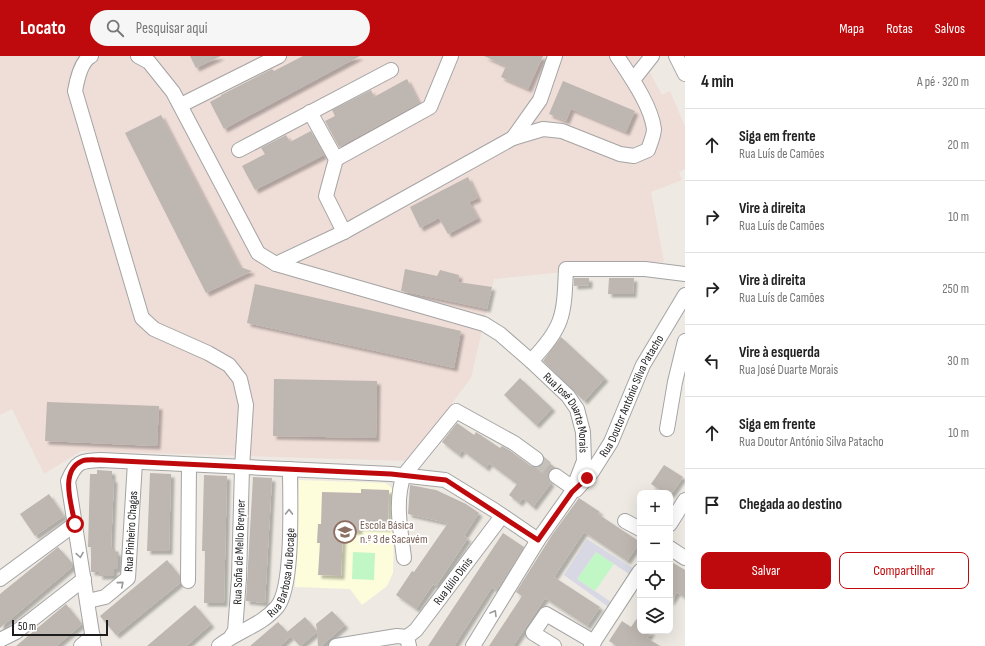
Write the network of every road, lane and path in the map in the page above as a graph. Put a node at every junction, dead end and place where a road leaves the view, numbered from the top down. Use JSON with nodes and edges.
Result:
{"nodes":[{"id":1,"x":91,"y":56,"type":"edge"},
{"id":2,"x":138,"y":56,"type":"edge"},
{"id":3,"x":279,"y":56,"type":"edge"},
{"id":4,"x":451,"y":56,"type":"edge"},
{"id":5,"x":555,"y":56,"type":"edge"},
{"id":6,"x":617,"y":56,"type":"edge"},
{"id":7,"x":652,"y":56,"type":"edge"},
{"id":8,"x":676,"y":56,"type":"edge"},
{"id":9,"x":391,"y":70,"type":"dead end"},
{"id":10,"x":685,"y":74,"type":"edge"},
{"id":11,"x":633,"y":80,"type":"junction"},
{"id":12,"x":181,"y":106,"type":"junction"},
{"id":13,"x":310,"y":112,"type":"junction"},
{"id":14,"x":513,"y":138,"type":"junction"},
{"id":15,"x":239,"y":150,"type":"dead end"},
{"id":16,"x":336,"y":159,"type":"junction"},
{"id":17,"x":344,"y":232,"type":"junction"},
{"id":18,"x":276,"y":264,"type":"junction"},
{"id":19,"x":685,"y":274,"type":"edge"},
{"id":20,"x":685,"y":296,"type":"edge"},
{"id":21,"x":684,"y":346,"type":"edge"},
{"id":22,"x":531,"y":361,"type":"junction"},
{"id":23,"x":667,"y":429,"type":"dead end"},
{"id":24,"x":536,"y":459,"type":"tunnel mouth"},
{"id":25,"x":135,"y":462,"type":"junction"},
{"id":26,"x":189,"y":465,"type":"junction"},
{"id":27,"x":242,"y":468,"type":"junction"},
{"id":28,"x":290,"y":469,"type":"junction"},
{"id":29,"x":404,"y":475,"type":"junction"},
{"id":30,"x":556,"y":476,"type":"tunnel mouth"},
{"id":31,"x":572,"y":490,"type":"junction"},
{"id":32,"x":685,"y":500,"type":"edge"},
{"id":33,"x":502,"y":516,"type":"junction"},
{"id":34,"x":673,"y":519,"type":"edge"},
{"id":35,"x":625,"y":521,"type":"dead end"},
{"id":36,"x":75,"y":524,"type":"junction"},
{"id":37,"x":637,"y":527,"type":"edge"},
{"id":38,"x":538,"y":540,"type":"junction"},
{"id":39,"x":673,"y":550,"type":"edge"},
{"id":40,"x":404,"y":558,"type":"dead end"},
{"id":41,"x":685,"y":558,"type":"edge"},
{"id":42,"x":637,"y":576,"type":"edge"},
{"id":43,"x":0,"y":579,"type":"edge"},
{"id":44,"x":84,"y":579,"type":"junction"},
{"id":45,"x":188,"y":581,"type":"dead end"},
{"id":46,"x":88,"y":601,"type":"junction"},
{"id":47,"x":232,"y":635,"type":"junction"},
{"id":48,"x":0,"y":640,"type":"edge"},
{"id":49,"x":93,"y":641,"type":"edge"},
{"id":50,"x":408,"y":642,"type":"edge"},
{"id":51,"x":592,"y":644,"type":"edge"},
{"id":52,"x":81,"y":646,"type":"edge"},
{"id":53,"x":219,"y":646,"type":"edge"},
{"id":54,"x":336,"y":646,"type":"edge"},
{"id":55,"x":473,"y":646,"type":"edge"},
{"id":56,"x":554,"y":646,"type":"edge"}],
"edges":[{"from":1,"to":27,"type":"street","name":"Rua Sofia de Mello Breyner"},
{"from":2,"to":12,"type":"street","name":"Rua José Duarte Morais"},
{"from":3,"to":12,"type":"street"},
{"from":4,"to":16,"type":"street"},
{"from":5,"to":14,"type":"street"},
{"from":6,"to":11,"type":"street"},
{"from":7,"to":11,"type":"street"},
{"from":8,"to":10,"type":"street"},
{"from":9,"to":13,"type":"street"},
{"from":11,"to":14,"type":"street"},
{"from":12,"to":18,"type":"street","name":"Rua José Duarte Morais"},
{"from":13,"to":15,"type":"street"},
{"from":13,"to":16,"type":"street"},
{"from":14,"to":17,"type":"street"},
{"from":16,"to":17,"type":"street"},
{"from":17,"to":18,"type":"street"},
{"from":18,"to":22,"type":"street","name":"Rua José Duarte Morais"},
{"from":19,"to":22,"type":"street"},
{"from":20,"to":31,"type":"street","name":"Rua Doutor António Silva Patacho"},
{"from":21,"to":23,"type":"street"},
{"from":22,"to":31,"type":"street","name":"Rua José Duarte Morais"},
{"from":24,"to":29,"type":"street"},
{"from":25,"to":26,"type":"street"},
{"from":25,"to":36,"type":"street"},
{"from":46,"to":25,"type":"street","name":"Rua Pinheiro Chagas","one_way":true},
{"from":26,"to":27,"type":"street"},
{"from":26,"to":45,"type":"street"},
{"from":27,"to":28,"type":"street"},
{"from":27,"to":47,"type":"street","name":"Rua Sofia de Mello Breyner"},
{"from":28,"to":29,"type":"street"},
{"from":47,"to":28,"type":"street","name":"Rua Barbosa du Bocage","one_way":true},
{"from":29,"to":33,"type":"street"},
{"from":29,"to":40,"type":"street"},
{"from":30,"to":31,"type":"street"},
{"from":31,"to":38,"type":"street","name":"Rua José Duarte Morais"},
{"from":32,"to":34,"type":"street"},
{"from":33,"to":38,"type":"street"},
{"from":33,"to":50,"type":"street","name":"Rua Júlio Dinis"},
{"from":35,"to":37,"type":"street"},
{"from":36,"to":43,"type":"street"},
{"from":36,"to":44,"type":"street","one_way":true},
{"from":55,"to":38,"type":"street","name":"Rua José Duarte Morais","one_way":true},
{"from":39,"to":41,"type":"street"},
{"from":42,"to":51,"type":"street"},
{"from":44,"to":46,"type":"street"},
{"from":44,"to":48,"type":"street"},
{"from":46,"to":49,"type":"street"},
{"from":47,"to":53,"type":"street","name":"Rua Barbosa du Bocage"},
{"from":49,"to":52,"type":"street"},
{"from":50,"to":54,"type":"street"},
{"from":51,"to":56,"type":"street"}]}
